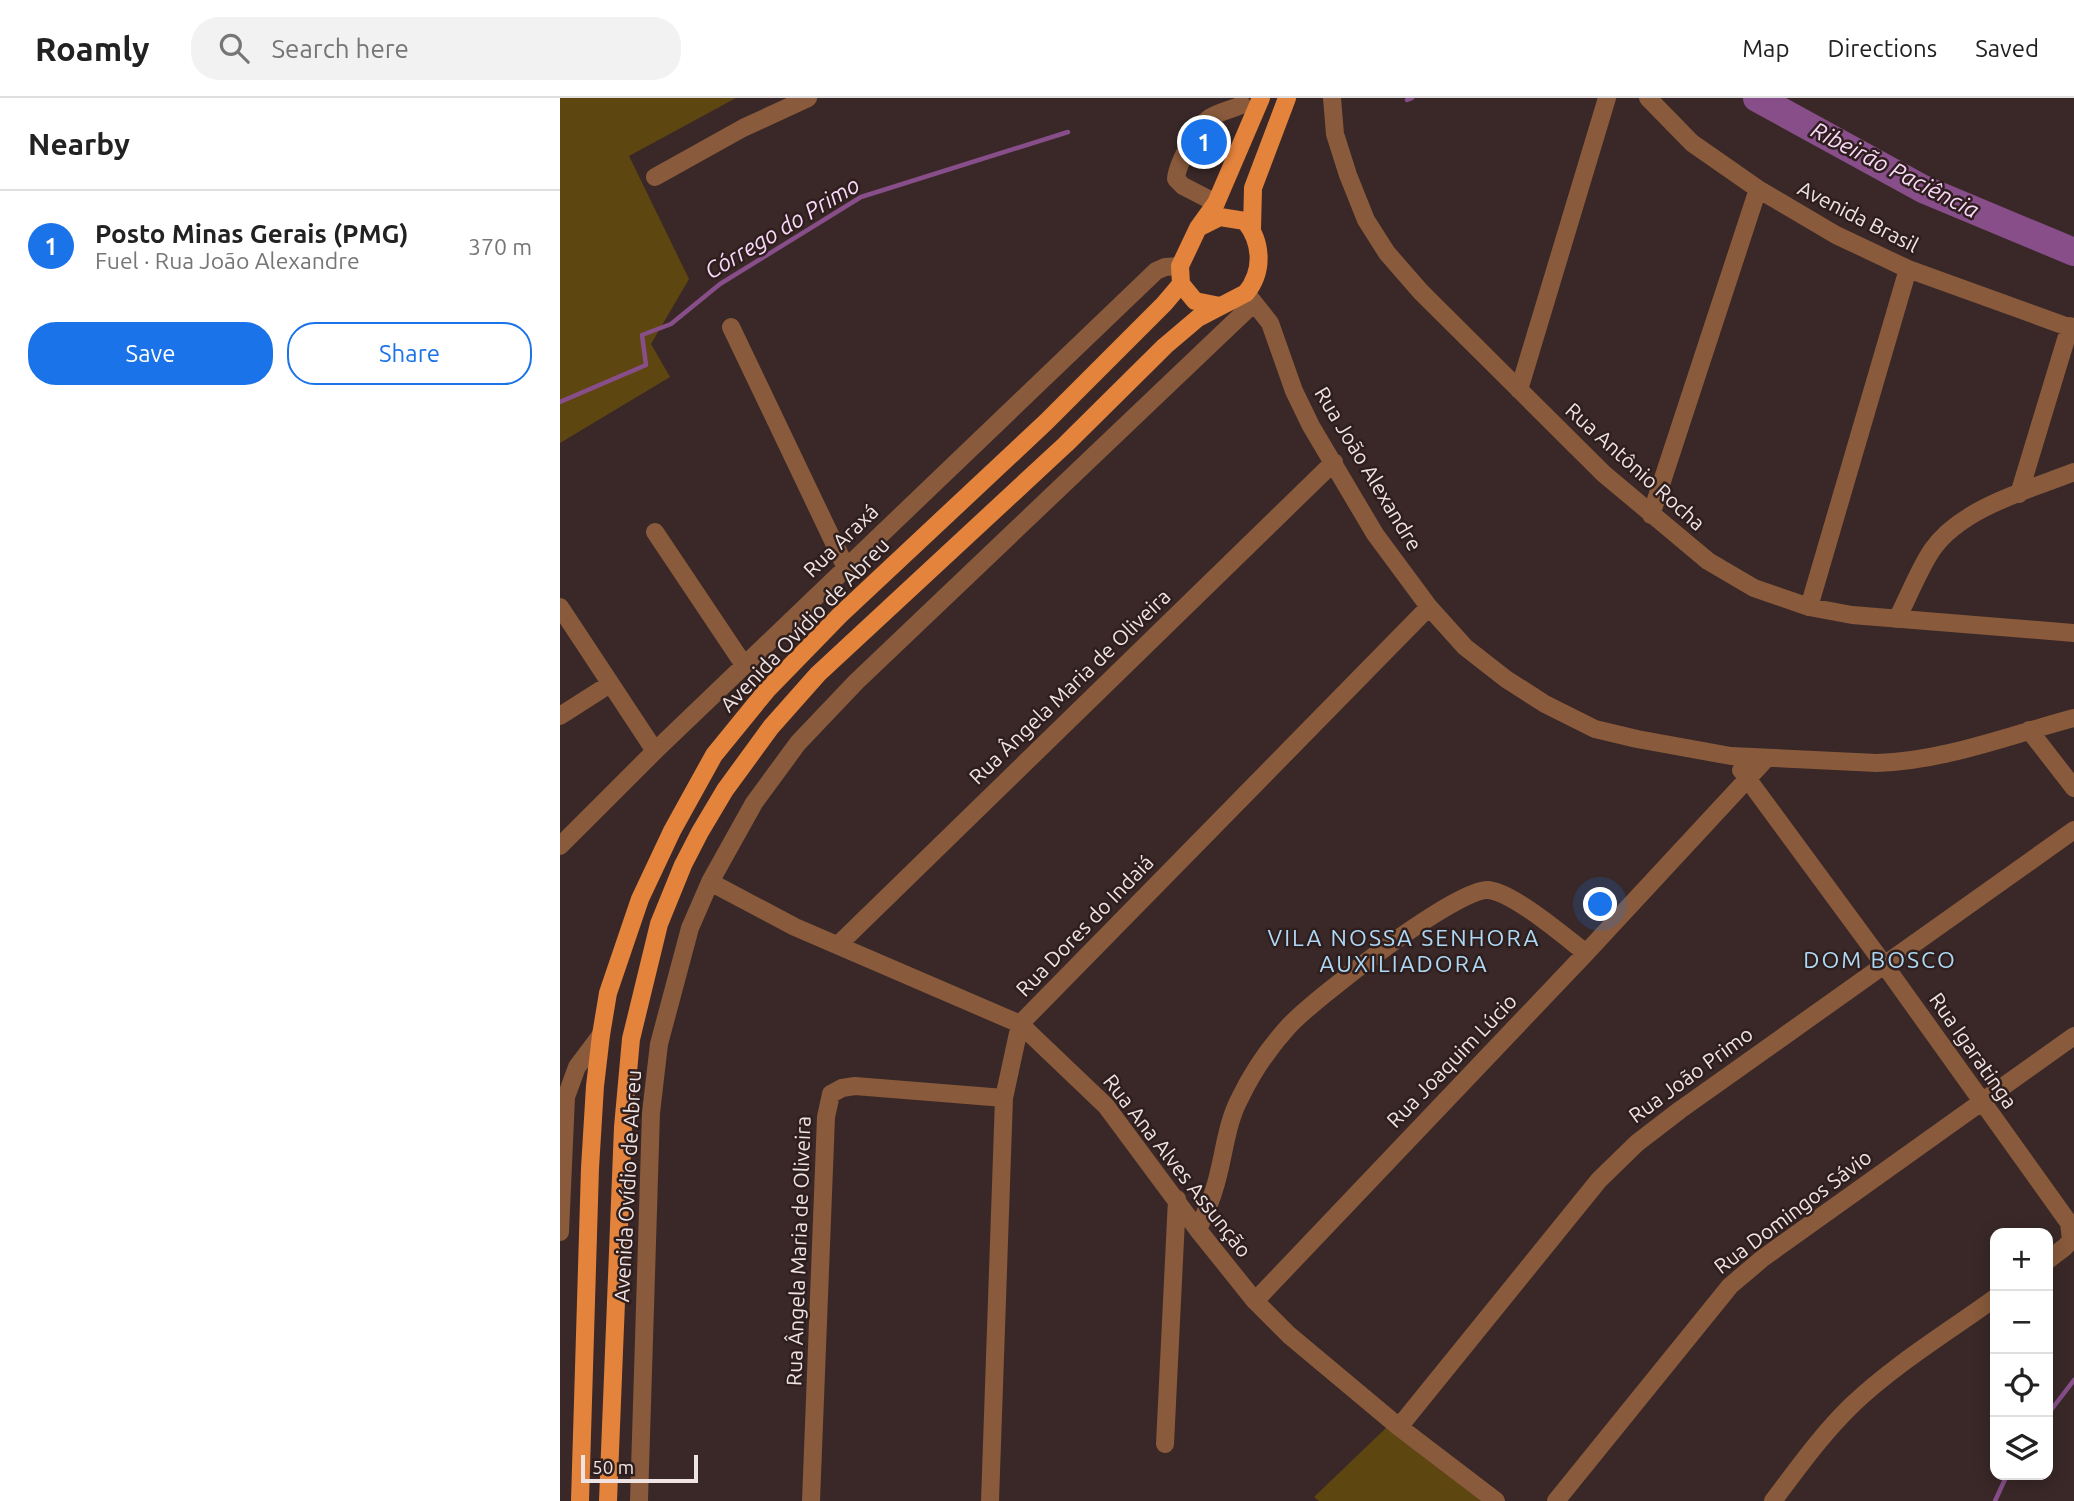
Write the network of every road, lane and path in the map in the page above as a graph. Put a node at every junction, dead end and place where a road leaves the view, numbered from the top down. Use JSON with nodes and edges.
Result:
{"nodes":[{"id":1,"x":808,"y":98,"type":"edge"},
{"id":2,"x":1261,"y":98,"type":"edge"},
{"id":3,"x":1287,"y":98,"type":"edge"},
{"id":4,"x":1332,"y":98,"type":"edge"},
{"id":5,"x":1607,"y":98,"type":"edge"},
{"id":6,"x":1648,"y":98,"type":"edge"},
{"id":7,"x":1241,"y":102,"type":"edge"},
{"id":8,"x":1249,"y":128,"type":"junction"},
{"id":9,"x":655,"y":177,"type":"dead end"},
{"id":10,"x":1758,"y":190,"type":"junction"},
{"id":11,"x":1216,"y":203,"type":"junction"},
{"id":12,"x":1198,"y":228,"type":"junction"},
{"id":13,"x":1252,"y":229,"type":"junction"},
{"id":14,"x":1908,"y":270,"type":"junction"},
{"id":15,"x":1180,"y":275,"type":"junction"},
{"id":16,"x":1250,"y":298,"type":"junction"},
{"id":17,"x":1220,"y":306,"type":"junction"},
{"id":18,"x":730,"y":327,"type":"dead end"},
{"id":19,"x":2072,"y":328,"type":"edge"},
{"id":20,"x":1519,"y":390,"type":"junction"},
{"id":21,"x":1334,"y":462,"type":"junction"},
{"id":22,"x":2074,"y":472,"type":"edge"},
{"id":23,"x":2019,"y":494,"type":"junction"},
{"id":24,"x":1651,"y":516,"type":"junction"},
{"id":25,"x":655,"y":532,"type":"dead end"},
{"id":26,"x":846,"y":568,"type":"junction"},
{"id":27,"x":560,"y":607,"type":"edge"},
{"id":28,"x":1429,"y":607,"type":"junction"},
{"id":29,"x":1809,"y":607,"type":"junction"},
{"id":30,"x":1897,"y":619,"type":"junction"},
{"id":31,"x":2074,"y":633,"type":"edge"},
{"id":32,"x":744,"y":665,"type":"junction"},
{"id":33,"x":610,"y":684,"type":"junction"},
{"id":34,"x":560,"y":716,"type":"edge"},
{"id":35,"x":2074,"y":718,"type":"edge"},
{"id":36,"x":2029,"y":730,"type":"junction"},
{"id":37,"x":655,"y":751,"type":"junction"},
{"id":38,"x":1731,"y":756,"type":"junction"},
{"id":39,"x":1766,"y":759,"type":"junction"},
{"id":40,"x":1748,"y":778,"type":"junction"},
{"id":41,"x":2074,"y":788,"type":"edge"},
{"id":42,"x":2074,"y":830,"type":"edge"},
{"id":43,"x":560,"y":846,"type":"edge"},
{"id":44,"x":710,"y":882,"type":"junction"},
{"id":45,"x":838,"y":945,"type":"junction"},
{"id":46,"x":1586,"y":953,"type":"junction"},
{"id":47,"x":1883,"y":963,"type":"junction"},
{"id":48,"x":1020,"y":1024,"type":"junction"},
{"id":49,"x":601,"y":1035,"type":"junction"},
{"id":50,"x":2074,"y":1035,"type":"edge"},
{"id":51,"x":631,"y":1039,"type":"junction"},
{"id":52,"x":659,"y":1044,"type":"junction"},
{"id":53,"x":1004,"y":1098,"type":"junction"},
{"id":54,"x":1980,"y":1101,"type":"junction"},
{"id":55,"x":1177,"y":1199,"type":"junction"},
{"id":56,"x":590,"y":1226,"type":"junction"},
{"id":57,"x":619,"y":1229,"type":"junction"},
{"id":58,"x":1198,"y":1230,"type":"junction"},
{"id":59,"x":560,"y":1232,"type":"edge"},
{"id":60,"x":2053,"y":1256,"type":"edge"},
{"id":61,"x":1255,"y":1301,"type":"junction"},
{"id":62,"x":1990,"y":1302,"type":"edge"},
{"id":63,"x":1399,"y":1427,"type":"junction"},
{"id":64,"x":1165,"y":1444,"type":"dead end"},
{"id":65,"x":580,"y":1501,"type":"edge"},
{"id":66,"x":608,"y":1501,"type":"edge"},
{"id":67,"x":639,"y":1501,"type":"edge"},
{"id":68,"x":811,"y":1501,"type":"edge"},
{"id":69,"x":990,"y":1501,"type":"edge"},
{"id":70,"x":1496,"y":1501,"type":"edge"},
{"id":71,"x":1556,"y":1501,"type":"edge"},
{"id":72,"x":1773,"y":1501,"type":"edge"}],
"edges":[{"from":1,"to":9,"type":"street"},
{"from":2,"to":8,"type":"main road"},
{"from":3,"to":13,"type":"main road"},
{"from":4,"to":20,"type":"street","name":"Rua Antônio Rocha"},
{"from":5,"to":20,"type":"street"},
{"from":6,"to":10,"type":"street","name":"Avenida Brasil"},
{"from":7,"to":8,"type":"street"},
{"from":7,"to":11,"type":"street"},
{"from":8,"to":11,"type":"main road"},
{"from":10,"to":14,"type":"street","name":"Avenida Brasil"},
{"from":10,"to":24,"type":"street"},
{"from":11,"to":12,"type":"main road"},
{"from":12,"to":13,"type":"main road"},
{"from":12,"to":15,"type":"main road"},
{"from":13,"to":16,"type":"main road"},
{"from":14,"to":19,"type":"street","name":"Avenida Brasil"},
{"from":14,"to":29,"type":"street"},
{"from":15,"to":17,"type":"main road"},
{"from":15,"to":26,"type":"street","name":"Rua Araxá"},
{"from":15,"to":49,"type":"main road","name":"Avenida Ovídio de Abreu"},
{"from":16,"to":17,"type":"main road"},
{"from":16,"to":21,"type":"street","name":"Rua João Alexandre"},
{"from":16,"to":44,"type":"street","name":"Avenida Ovídio de Abreu"},
{"from":17,"to":51,"type":"main road","name":"Avenida Ovídio de Abreu"},
{"from":18,"to":26,"type":"street"},
{"from":19,"to":23,"type":"street"},
{"from":20,"to":24,"type":"street","name":"Rua Antônio Rocha"},
{"from":21,"to":28,"type":"street","name":"Rua João Alexandre"},
{"from":21,"to":45,"type":"street","name":"Rua Ângela Maria de Oliveira"},
{"from":22,"to":23,"type":"street"},
{"from":23,"to":30,"type":"street"},
{"from":24,"to":29,"type":"street","name":"Rua Antônio Rocha"},
{"from":25,"to":32,"type":"street"},
{"from":26,"to":32,"type":"street","name":"Rua Araxá"},
{"from":27,"to":33,"type":"street"},
{"from":28,"to":38,"type":"street","name":"Rua João Alexandre"},
{"from":28,"to":48,"type":"street","name":"Rua Dores do Indaiá"},
{"from":29,"to":30,"type":"street","name":"Rua Antônio Rocha"},
{"from":30,"to":31,"type":"street","name":"Rua Antônio Rocha"},
{"from":32,"to":37,"type":"street","name":"Rua Araxá"},
{"from":33,"to":34,"type":"street"},
{"from":33,"to":37,"type":"street"},
{"from":35,"to":36,"type":"street","name":"Rua João Alexandre"},
{"from":36,"to":39,"type":"street","name":"Rua João Alexandre"},
{"from":36,"to":41,"type":"street"},
{"from":37,"to":43,"type":"street","name":"Rua Araxá"},
{"from":38,"to":39,"type":"street","name":"Rua João Alexandre"},
{"from":38,"to":40,"type":"street","name":"Rua Igaratinga"},
{"from":39,"to":40,"type":"street","name":"Rua Joaquim Lúcio"},
{"from":40,"to":46,"type":"street","name":"Rua Joaquim Lúcio"},
{"from":40,"to":47,"type":"street","name":"Rua Igaratinga"},
{"from":42,"to":47,"type":"street","name":"Rua João Primo"},
{"from":44,"to":45,"type":"street","name":"Rua Ana Alves Assunção"},
{"from":44,"to":52,"type":"street","name":"Avenida Ovídio de Abreu"},
{"from":45,"to":48,"type":"street","name":"Rua Ana Alves Assunção"},
{"from":46,"to":58,"type":"street"},
{"from":46,"to":61,"type":"street","name":"Rua Joaquim Lúcio"},
{"from":47,"to":54,"type":"street","name":"Rua Igaratinga"},
{"from":47,"to":63,"type":"street","name":"Rua João Primo"},
{"from":48,"to":53,"type":"street","name":"Rua Dores do Indaiá"},
{"from":48,"to":55,"type":"street","name":"Rua Ana Alves Assunção"},
{"from":49,"to":56,"type":"main road","name":"Avenida Ovídio de Abreu"},
{"from":49,"to":59,"type":"street"},
{"from":50,"to":54,"type":"street","name":"Rua Domingos Sávio"},
{"from":51,"to":52,"type":"street"},
{"from":51,"to":57,"type":"main road","name":"Avenida Ovídio de Abreu"},
{"from":52,"to":67,"type":"street","name":"Avenida Ovídio de Abreu"},
{"from":53,"to":68,"type":"street","name":"Rua Ângela Maria de Oliveira"},
{"from":53,"to":69,"type":"street","name":"Rua Dores do Indaiá"},
{"from":54,"to":60,"type":"street","name":"Rua Igaratinga"},
{"from":54,"to":71,"type":"street","name":"Rua Domingos Sávio"},
{"from":55,"to":58,"type":"street","name":"Rua Ana Alves Assunção"},
{"from":55,"to":64,"type":"street"},
{"from":56,"to":57,"type":"main road"},
{"from":56,"to":65,"type":"main road","name":"Avenida Ovídio de Abreu"},
{"from":57,"to":66,"type":"main road","name":"Avenida Ovídio de Abreu"},
{"from":58,"to":61,"type":"street","name":"Rua Ana Alves Assunção"},
{"from":61,"to":63,"type":"street","name":"Rua Ana Alves Assunção"},
{"from":62,"to":72,"type":"street"},
{"from":63,"to":70,"type":"street","name":"Rua Ana Alves Assunção"}]}
